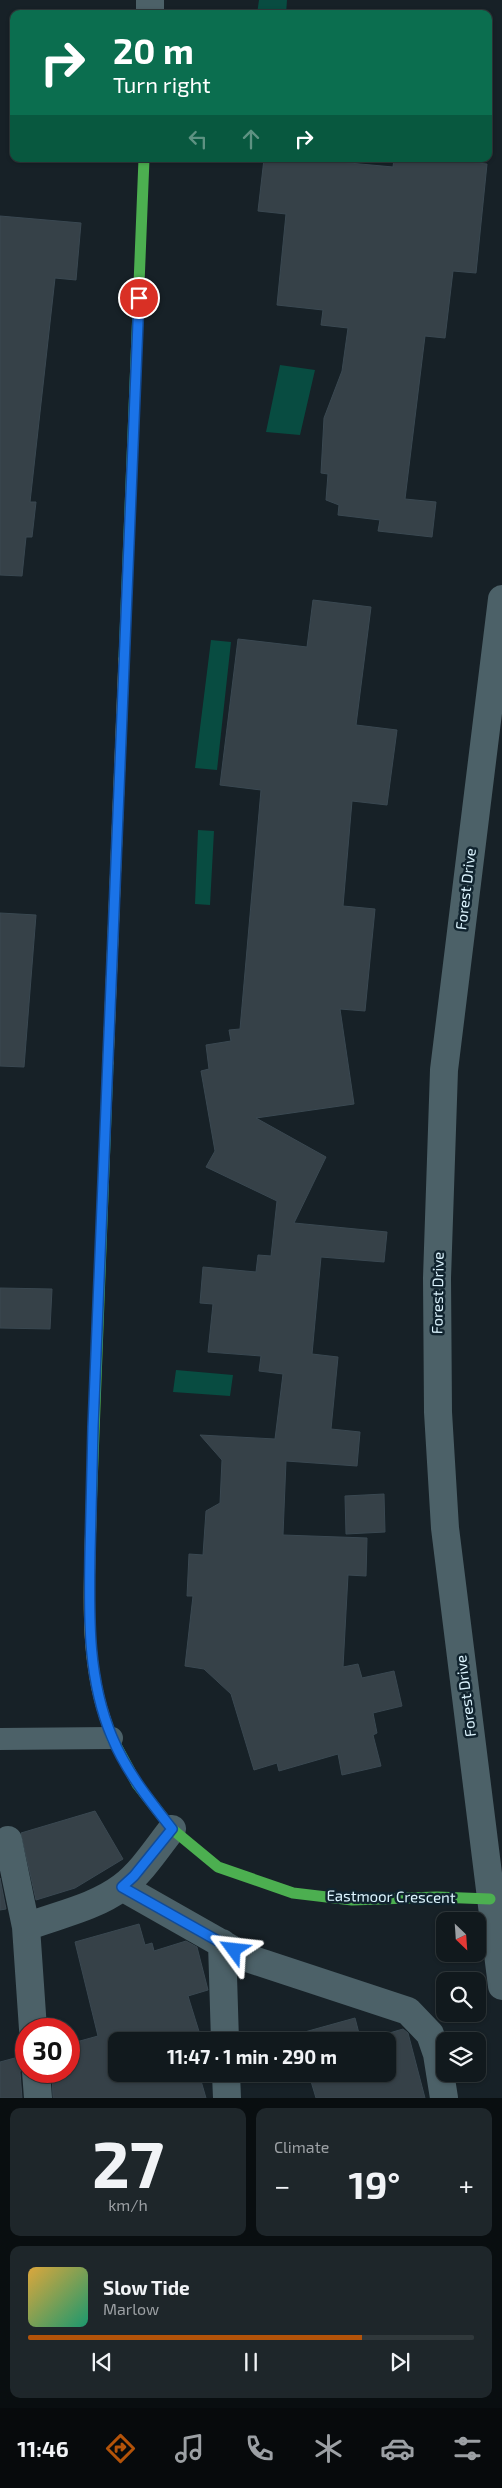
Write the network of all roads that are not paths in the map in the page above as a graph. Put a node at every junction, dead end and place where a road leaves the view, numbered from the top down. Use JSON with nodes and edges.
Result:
{"nodes":[{"id":1,"x":144,"y":162,"type":"edge"},
{"id":2,"x":502,"y":599,"type":"edge"},
{"id":3,"x":112,"y":1738,"type":"junction"},
{"id":4,"x":0,"y":1739,"type":"edge"},
{"id":5,"x":172,"y":1829,"type":"junction"},
{"id":6,"x":8,"y":1840,"type":"dead end"},
{"id":7,"x":122,"y":1887,"type":"junction"},
{"id":8,"x":490,"y":1899,"type":"junction"},
{"id":9,"x":26,"y":1928,"type":"junction"},
{"id":10,"x":222,"y":1943,"type":"junction"},
{"id":11,"x":502,"y":1986,"type":"edge"},
{"id":12,"x":32,"y":2018,"type":"edge"},
{"id":13,"x":225,"y":2032,"type":"edge"},
{"id":14,"x":226,"y":2082,"type":"edge"},
{"id":15,"x":37,"y":2083,"type":"edge"},
{"id":16,"x":38,"y":2098,"type":"edge"},
{"id":17,"x":227,"y":2098,"type":"edge"},
{"id":18,"x":444,"y":2098,"type":"edge"}],
"edges":[{"from":1,"to":3,"type":"street","name":"Eastmoor Crescent"},
{"from":2,"to":8,"type":"street","name":"Forest Drive"},
{"from":3,"to":4,"type":"lane"},
{"from":3,"to":5,"type":"street","name":"Eastmoor Crescent"},
{"from":5,"to":7,"type":"street"},
{"from":5,"to":8,"type":"street","name":"Eastmoor Crescent"},
{"from":6,"to":9,"type":"street"},
{"from":7,"to":9,"type":"street"},
{"from":7,"to":10,"type":"street"},
{"from":8,"to":11,"type":"street","name":"Forest Drive"},
{"from":9,"to":12,"type":"street"},
{"from":10,"to":13,"type":"street"},
{"from":10,"to":18,"type":"street"},
{"from":14,"to":17,"type":"street"},
{"from":15,"to":16,"type":"street"}]}
